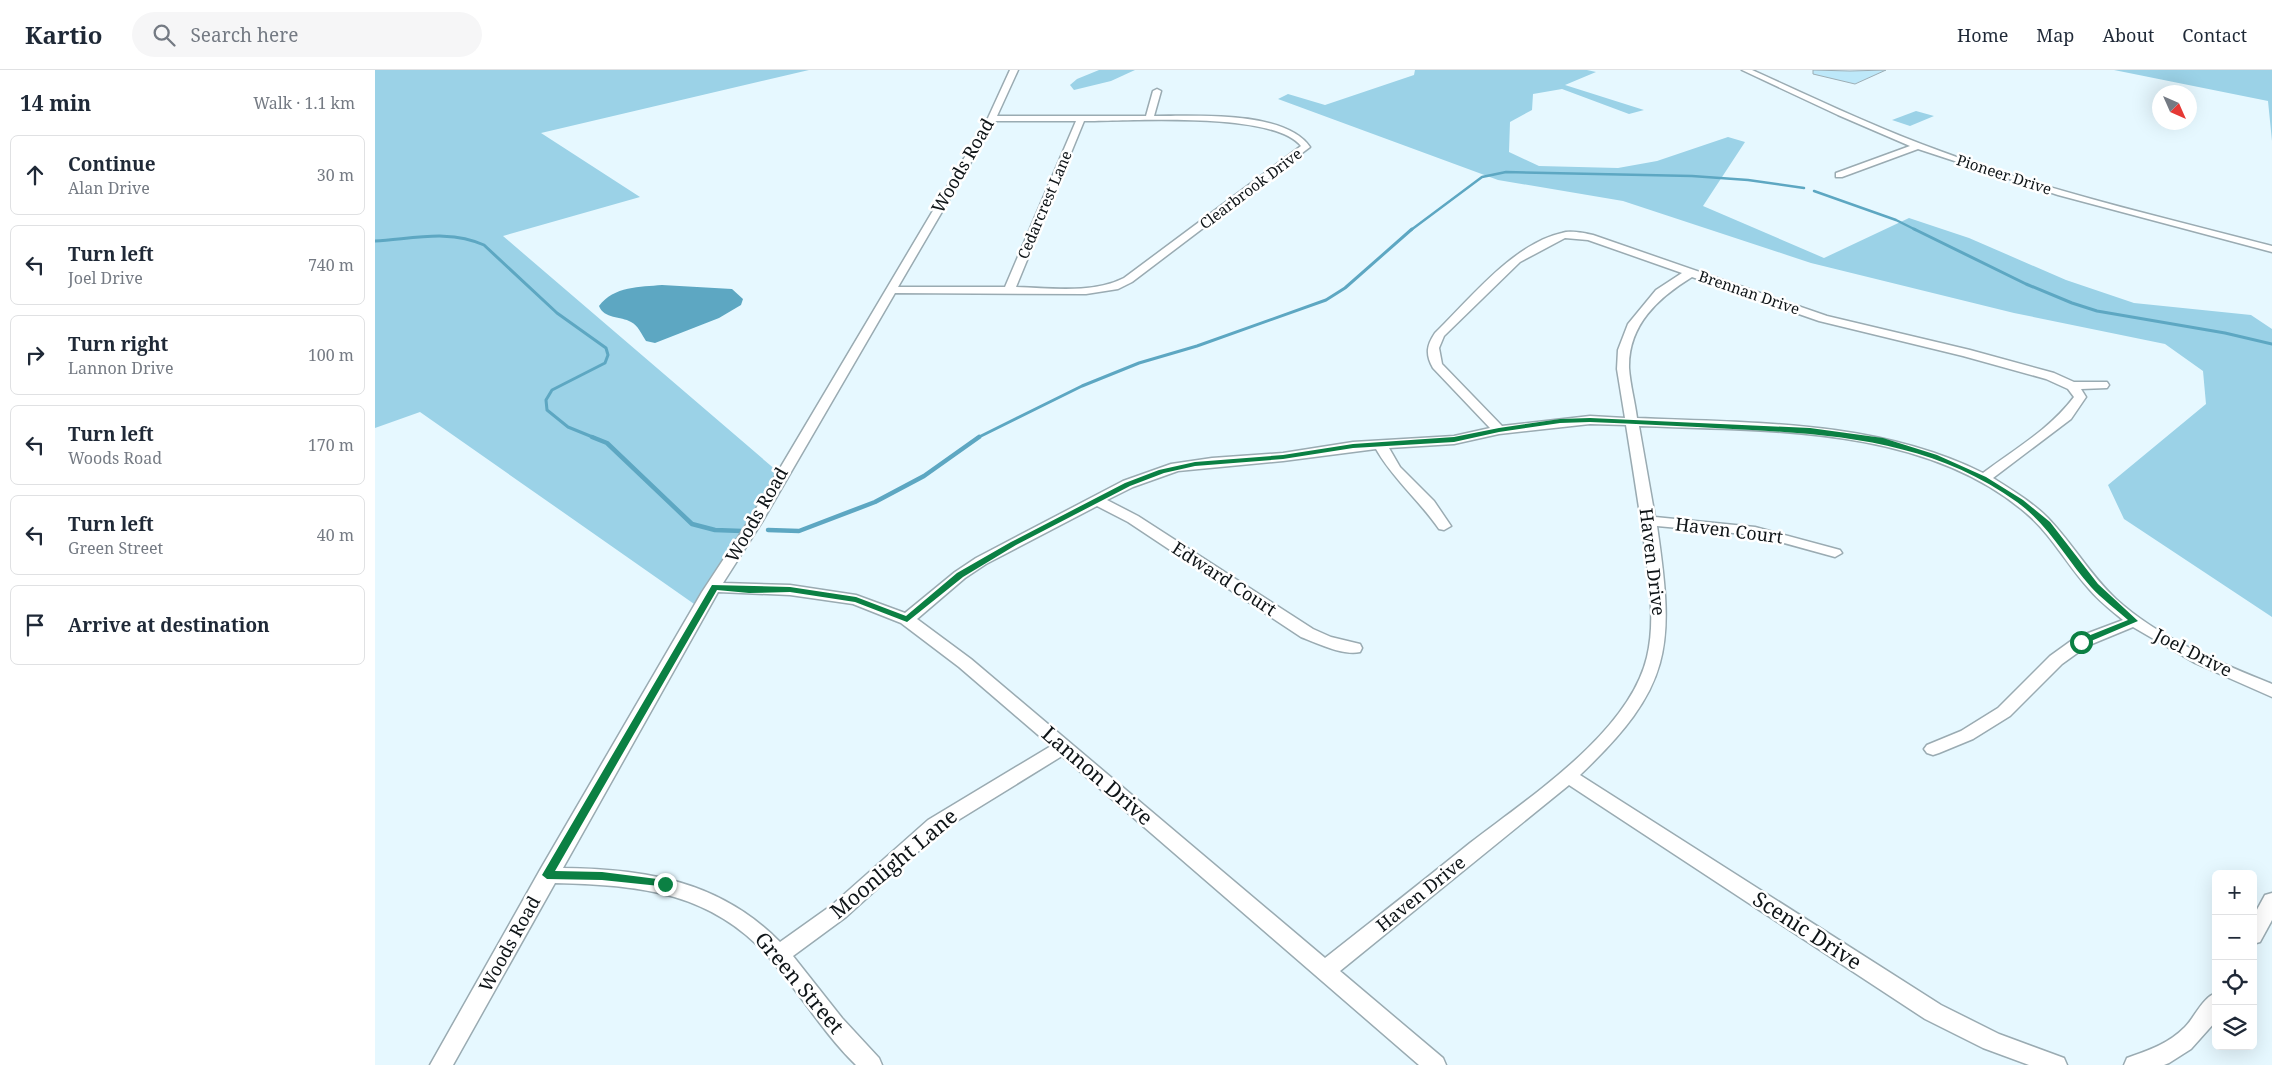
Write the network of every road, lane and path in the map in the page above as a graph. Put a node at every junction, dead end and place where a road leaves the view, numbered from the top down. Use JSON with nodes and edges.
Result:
{"nodes":[{"id":1,"x":1014,"y":70,"type":"edge"},
{"id":2,"x":1746,"y":70,"type":"edge"},
{"id":3,"x":1157,"y":91,"type":"dead end"},
{"id":4,"x":992,"y":118,"type":"junction"},
{"id":5,"x":1149,"y":118,"type":"junction"},
{"id":6,"x":1081,"y":119,"type":"junction"},
{"id":7,"x":1918,"y":146,"type":"junction"},
{"id":8,"x":1839,"y":176,"type":"dead end"},
{"id":9,"x":2272,"y":249,"type":"edge"},
{"id":10,"x":1690,"y":273,"type":"junction"},
{"id":11,"x":891,"y":290,"type":"junction"},
{"id":12,"x":1009,"y":291,"type":"junction"},
{"id":13,"x":2103,"y":385,"type":"dead end"},
{"id":14,"x":2072,"y":386,"type":"junction"},
{"id":15,"x":1631,"y":421,"type":"junction"},
{"id":16,"x":1499,"y":430,"type":"junction"},
{"id":17,"x":1380,"y":444,"type":"junction"},
{"id":18,"x":1984,"y":478,"type":"junction"},
{"id":19,"x":1098,"y":501,"type":"junction"},
{"id":20,"x":1650,"y":521,"type":"junction"},
{"id":21,"x":1444,"y":526,"type":"dead end"},
{"id":22,"x":1835,"y":554,"type":"dead end"},
{"id":23,"x":715,"y":587,"type":"junction"},
{"id":24,"x":907,"y":619,"type":"junction"},
{"id":25,"x":2134,"y":621,"type":"junction"},
{"id":26,"x":1354,"y":648,"type":"dead end"},
{"id":27,"x":2272,"y":691,"type":"edge"},
{"id":28,"x":1063,"y":746,"type":"junction"},
{"id":29,"x":1933,"y":749,"type":"dead end"},
{"id":30,"x":1568,"y":776,"type":"junction"},
{"id":31,"x":547,"y":875,"type":"junction"},
{"id":32,"x":2272,"y":901,"type":"edge"},
{"id":33,"x":2257,"y":929,"type":"edge"},
{"id":34,"x":779,"y":954,"type":"junction"},
{"id":35,"x":1324,"y":971,"type":"junction"},
{"id":36,"x":2214,"y":1005,"type":"edge"},
{"id":37,"x":441,"y":1065,"type":"edge"},
{"id":38,"x":871,"y":1065,"type":"edge"},
{"id":39,"x":1435,"y":1065,"type":"edge"},
{"id":40,"x":2056,"y":1065,"type":"edge"},
{"id":41,"x":2135,"y":1065,"type":"edge"}],
"edges":[{"from":1,"to":4,"type":"street","name":"Woods Road"},
{"from":2,"to":7,"type":"street","name":"Pioneer Drive"},
{"from":3,"to":5,"type":"street"},
{"from":4,"to":6,"type":"street","name":"Clearbrook Drive"},
{"from":4,"to":11,"type":"street","name":"Woods Road"},
{"from":5,"to":6,"type":"street","name":"Clearbrook Drive"},
{"from":5,"to":12,"type":"street","name":"Clearbrook Drive"},
{"from":6,"to":12,"type":"street","name":"Cedarcrest Lane"},
{"from":7,"to":8,"type":"street"},
{"from":7,"to":9,"type":"street","name":"Pioneer Drive"},
{"from":10,"to":14,"type":"street","name":"Brennan Drive"},
{"from":10,"to":15,"type":"street","name":"Haven Drive"},
{"from":10,"to":16,"type":"street","name":"Brennan Drive"},
{"from":11,"to":12,"type":"street","name":"Clearbrook Drive"},
{"from":11,"to":23,"type":"street","name":"Woods Road"},
{"from":13,"to":14,"type":"street"},
{"from":14,"to":18,"type":"street"},
{"from":15,"to":16,"type":"street","name":"Joel Drive"},
{"from":15,"to":18,"type":"street","name":"Joel Drive"},
{"from":15,"to":20,"type":"street","name":"Haven Drive"},
{"from":16,"to":17,"type":"street","name":"Joel Drive"},
{"from":17,"to":19,"type":"street","name":"Joel Drive"},
{"from":17,"to":21,"type":"street"},
{"from":18,"to":25,"type":"street","name":"Joel Drive"},
{"from":19,"to":24,"type":"street","name":"Joel Drive"},
{"from":19,"to":26,"type":"street","name":"Edward Court"},
{"from":20,"to":22,"type":"street","name":"Haven Court"},
{"from":20,"to":30,"type":"street","name":"Haven Drive"},
{"from":23,"to":24,"type":"street","name":"Lannon Drive"},
{"from":23,"to":31,"type":"street","name":"Woods Road"},
{"from":24,"to":28,"type":"street","name":"Lannon Drive"},
{"from":25,"to":27,"type":"street","name":"Joel Drive"},
{"from":25,"to":29,"type":"street"},
{"from":28,"to":34,"type":"street","name":"Moonlight Lane"},
{"from":28,"to":35,"type":"street","name":"Lannon Drive"},
{"from":30,"to":35,"type":"street","name":"Haven Drive"},
{"from":30,"to":40,"type":"street","name":"Scenic Drive"},
{"from":31,"to":34,"type":"street","name":"Green Street"},
{"from":31,"to":37,"type":"street","name":"Woods Road"},
{"from":32,"to":33,"type":"street"},
{"from":34,"to":38,"type":"street","name":"Green Street"},
{"from":35,"to":39,"type":"street","name":"Lannon Drive"},
{"from":36,"to":41,"type":"street"}]}
